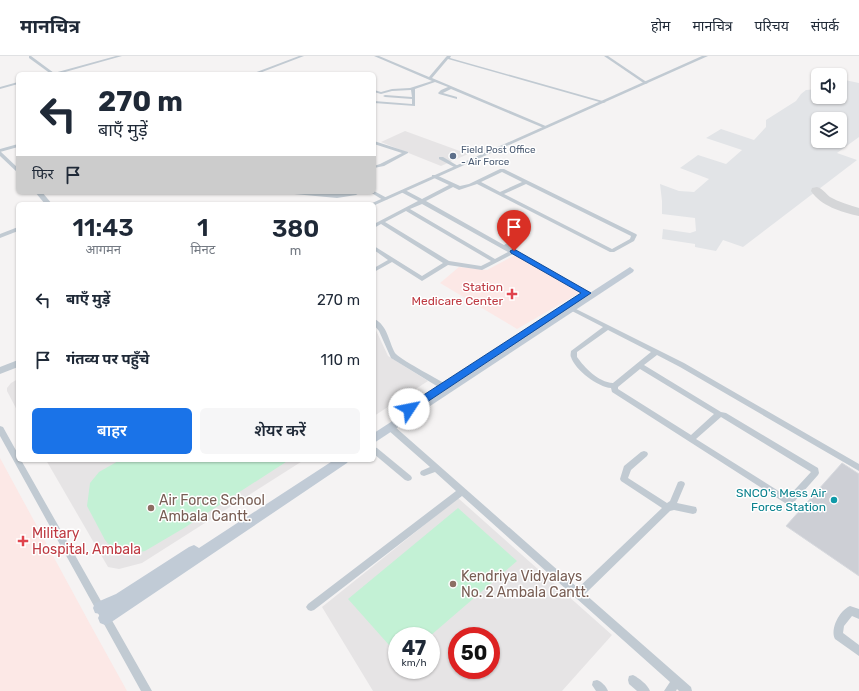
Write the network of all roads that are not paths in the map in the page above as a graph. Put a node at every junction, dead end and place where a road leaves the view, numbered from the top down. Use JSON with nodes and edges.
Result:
{"nodes":[{"id":1,"x":120,"y":56,"type":"edge"},
{"id":2,"x":289,"y":56,"type":"edge"},
{"id":3,"x":302,"y":56,"type":"edge"},
{"id":4,"x":376,"y":56,"type":"edge"},
{"id":5,"x":388,"y":56,"type":"edge"},
{"id":6,"x":606,"y":56,"type":"edge"},
{"id":7,"x":706,"y":56,"type":"edge"},
{"id":8,"x":30,"y":57,"type":"edge"},
{"id":9,"x":448,"y":57,"type":"edge"},
{"id":10,"x":390,"y":62,"type":"junction"},
{"id":11,"x":284,"y":63,"type":"junction"},
{"id":12,"x":50,"y":72,"type":"edge"},
{"id":13,"x":60,"y":72,"type":"edge"},
{"id":14,"x":259,"y":72,"type":"edge"},
{"id":15,"x":432,"y":80,"type":"junction"},
{"id":16,"x":646,"y":83,"type":"junction"},
{"id":17,"x":16,"y":84,"type":"edge"},
{"id":18,"x":0,"y":88,"type":"edge"},
{"id":19,"x":413,"y":88,"type":"junction"},
{"id":20,"x":450,"y":88,"type":"junction"},
{"id":21,"x":389,"y":91,"type":"junction"},
{"id":22,"x":376,"y":92,"type":"edge"},
{"id":23,"x":466,"y":94,"type":"junction"},
{"id":24,"x":385,"y":96,"type":"junction"},
{"id":25,"x":414,"y":98,"type":"junction"},
{"id":26,"x":456,"y":98,"type":"junction"},
{"id":27,"x":376,"y":102,"type":"edge"},
{"id":28,"x":446,"y":102,"type":"dead end"},
{"id":29,"x":604,"y":102,"type":"junction"},
{"id":30,"x":546,"y":127,"type":"junction"},
{"id":31,"x":376,"y":142,"type":"edge"},
{"id":32,"x":16,"y":146,"type":"edge"},
{"id":33,"x":0,"y":152,"type":"edge"},
{"id":34,"x":441,"y":158,"type":"dead end"},
{"id":35,"x":376,"y":166,"type":"edge"},
{"id":36,"x":456,"y":166,"type":"junction"},
{"id":37,"x":16,"y":169,"type":"edge"},
{"id":38,"x":434,"y":176,"type":"junction"},
{"id":39,"x":477,"y":182,"type":"junction"},
{"id":40,"x":525,"y":182,"type":"junction"},
{"id":41,"x":452,"y":186,"type":"junction"},
{"id":42,"x":403,"y":190,"type":"junction"},
{"id":43,"x":502,"y":193,"type":"junction"},
{"id":44,"x":40,"y":194,"type":"edge"},
{"id":45,"x":316,"y":194,"type":"edge"},
{"id":46,"x":346,"y":194,"type":"edge"},
{"id":47,"x":376,"y":194,"type":"edge"},
{"id":48,"x":385,"y":199,"type":"junction"},
{"id":49,"x":422,"y":201,"type":"junction"},
{"id":50,"x":47,"y":202,"type":"edge"},
{"id":51,"x":376,"y":203,"type":"edge"},
{"id":52,"x":406,"y":209,"type":"junction"},
{"id":53,"x":381,"y":222,"type":"junction"},
{"id":54,"x":376,"y":225,"type":"edge"},
{"id":55,"x":16,"y":230,"type":"edge"},
{"id":56,"x":0,"y":236,"type":"edge"},
{"id":57,"x":520,"y":238,"type":"dead end"},
{"id":58,"x":505,"y":247,"type":"junction"},
{"id":59,"x":376,"y":249,"type":"edge"},
{"id":60,"x":514,"y":251,"type":"junction"},
{"id":61,"x":392,"y":260,"type":"junction"},
{"id":62,"x":496,"y":261,"type":"junction"},
{"id":63,"x":446,"y":263,"type":"junction"},
{"id":64,"x":376,"y":269,"type":"edge"},
{"id":65,"x":587,"y":293,"type":"junction"},
{"id":66,"x":572,"y":309,"type":"junction"},
{"id":67,"x":376,"y":323,"type":"edge"},
{"id":68,"x":606,"y":328,"type":"junction"},
{"id":69,"x":656,"y":352,"type":"junction"},
{"id":70,"x":16,"y":364,"type":"edge"},
{"id":71,"x":639,"y":365,"type":"junction"},
{"id":72,"x":0,"y":371,"type":"edge"},
{"id":73,"x":443,"y":386,"type":"junction"},
{"id":74,"x":614,"y":386,"type":"junction"},
{"id":75,"x":719,"y":414,"type":"junction"},
{"id":76,"x":391,"y":428,"type":"junction"},
{"id":77,"x":0,"y":429,"type":"edge"},
{"id":78,"x":376,"y":431,"type":"edge"},
{"id":79,"x":376,"y":438,"type":"edge"},
{"id":80,"x":691,"y":440,"type":"junction"},
{"id":81,"x":376,"y":452,"type":"edge"},
{"id":82,"x":644,"y":454,"type":"dead end"},
{"id":83,"x":16,"y":458,"type":"edge"},
{"id":84,"x":18,"y":462,"type":"edge"},
{"id":85,"x":329,"y":462,"type":"edge"},
{"id":86,"x":340,"y":462,"type":"edge"},
{"id":87,"x":436,"y":468,"type":"junction"},
{"id":88,"x":859,"y":468,"type":"edge"},
{"id":89,"x":424,"y":473,"type":"dead end"},
{"id":90,"x":408,"y":478,"type":"dead end"},
{"id":91,"x":680,"y":484,"type":"dead end"},
{"id":92,"x":462,"y":491,"type":"junction"},
{"id":93,"x":668,"y":508,"type":"junction"},
{"id":94,"x":693,"y":510,"type":"dead end"},
{"id":95,"x":578,"y":594,"type":"junction"},
{"id":96,"x":311,"y":607,"type":"dead end"},
{"id":97,"x":103,"y":613,"type":"junction"},
{"id":98,"x":859,"y":614,"type":"edge"},
{"id":99,"x":859,"y":651,"type":"edge"},
{"id":100,"x":633,"y":680,"type":"dead end"},
{"id":101,"x":677,"y":682,"type":"junction"},
{"id":102,"x":147,"y":691,"type":"edge"},
{"id":103,"x":645,"y":691,"type":"edge"},
{"id":104,"x":669,"y":691,"type":"edge"},
{"id":105,"x":687,"y":691,"type":"edge"}],
"edges":[{"from":1,"to":13,"type":"street"},
{"from":2,"to":11,"type":"street"},
{"from":3,"to":11,"type":"street"},
{"from":4,"to":10,"type":"street"},
{"from":5,"to":10,"type":"street"},
{"from":6,"to":16,"type":"street"},
{"from":7,"to":16,"type":"street"},
{"from":8,"to":12,"type":"street"},
{"from":9,"to":15,"type":"street"},
{"from":9,"to":29,"type":"street"},
{"from":10,"to":15,"type":"street"},
{"from":11,"to":14,"type":"street"},
{"from":15,"to":19,"type":"street"},
{"from":15,"to":20,"type":"street"},
{"from":16,"to":29,"type":"street"},
{"from":17,"to":18,"type":"street"},
{"from":19,"to":21,"type":"street"},
{"from":19,"to":25,"type":"street"},
{"from":20,"to":23,"type":"street"},
{"from":20,"to":26,"type":"street"},
{"from":21,"to":22,"type":"street"},
{"from":21,"to":24,"type":"street"},
{"from":23,"to":26,"type":"street"},
{"from":23,"to":30,"type":"street"},
{"from":24,"to":25,"type":"street"},
{"from":24,"to":27,"type":"street"},
{"from":25,"to":27,"type":"street"},
{"from":26,"to":28,"type":"street"},
{"from":29,"to":30,"type":"street"},
{"from":30,"to":36,"type":"street"},
{"from":31,"to":35,"type":"street"},
{"from":32,"to":33,"type":"street"},
{"from":33,"to":37,"type":"street"},
{"from":34,"to":36,"type":"street"},
{"from":36,"to":38,"type":"street"},
{"from":38,"to":41,"type":"street"},
{"from":38,"to":42,"type":"street"},
{"from":39,"to":40,"type":"street"},
{"from":39,"to":41,"type":"street"},
{"from":39,"to":43,"type":"street"},
{"from":40,"to":43,"type":"street"},
{"from":40,"to":43,"type":"street"},
{"from":41,"to":49,"type":"street"},
{"from":42,"to":48,"type":"street"},
{"from":42,"to":49,"type":"street"},
{"from":44,"to":50,"type":"street"},
{"from":45,"to":46,"type":"street"},
{"from":47,"to":48,"type":"street"},
{"from":48,"to":51,"type":"street"},
{"from":49,"to":52,"type":"street"},
{"from":49,"to":58,"type":"street"},
{"from":52,"to":53,"type":"street"},
{"from":52,"to":62,"type":"street"},
{"from":53,"to":54,"type":"street"},
{"from":53,"to":63,"type":"street"},
{"from":55,"to":56,"type":"street"},
{"from":57,"to":58,"type":"street"},
{"from":58,"to":60,"type":"street"},
{"from":59,"to":61,"type":"street"},
{"from":60,"to":62,"type":"street"},
{"from":60,"to":65,"type":"street"},
{"from":61,"to":63,"type":"street"},
{"from":61,"to":64,"type":"street"},
{"from":62,"to":63,"type":"street"},
{"from":65,"to":66,"type":"main road"},
{"from":65,"to":73,"type":"main road"},
{"from":66,"to":68,"type":"street"},
{"from":66,"to":76,"type":"main road"},
{"from":67,"to":73,"type":"street"},
{"from":68,"to":69,"type":"street"},
{"from":68,"to":74,"type":"street"},
{"from":69,"to":71,"type":"street"},
{"from":69,"to":88,"type":"street"},
{"from":70,"to":72,"type":"street"},
{"from":71,"to":74,"type":"street"},
{"from":71,"to":75,"type":"street"},
{"from":73,"to":78,"type":"main road"},
{"from":74,"to":80,"type":"street"},
{"from":75,"to":80,"type":"street"},
{"from":75,"to":80,"type":"street"},
{"from":76,"to":79,"type":"main road"},
{"from":76,"to":87,"type":"street"},
{"from":77,"to":83,"type":"street"},
{"from":81,"to":90,"type":"street"},
{"from":82,"to":93,"type":"street"},
{"from":84,"to":97,"type":"street"},
{"from":85,"to":97,"type":"main road"},
{"from":86,"to":97,"type":"main road"},
{"from":87,"to":89,"type":"street"},
{"from":87,"to":92,"type":"street"},
{"from":91,"to":93,"type":"street"},
{"from":92,"to":95,"type":"street"},
{"from":92,"to":96,"type":"street"},
{"from":93,"to":94,"type":"street"},
{"from":93,"to":95,"type":"street"},
{"from":95,"to":101,"type":"street"},
{"from":97,"to":102,"type":"street"},
{"from":98,"to":99,"type":"street"},
{"from":100,"to":103,"type":"street"},
{"from":101,"to":104,"type":"street"},
{"from":101,"to":105,"type":"street"}]}
